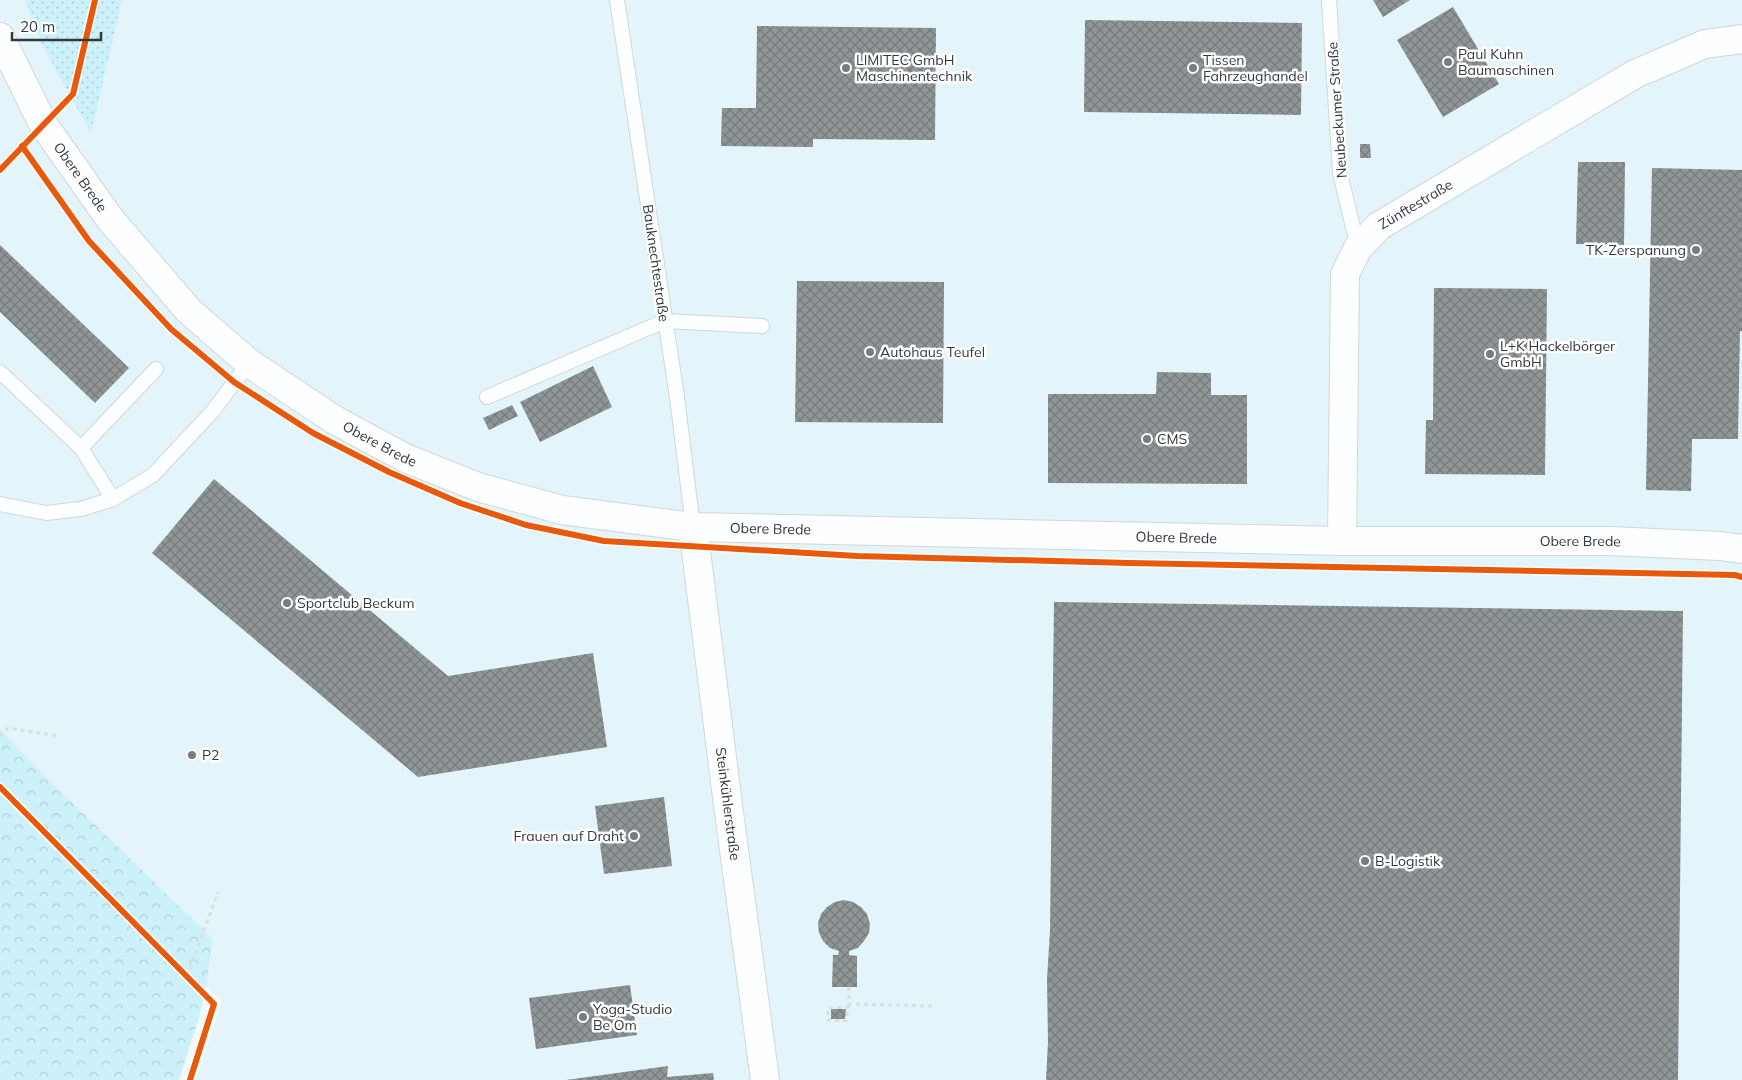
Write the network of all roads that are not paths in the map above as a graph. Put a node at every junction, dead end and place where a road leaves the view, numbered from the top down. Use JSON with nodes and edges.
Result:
{"nodes":[{"id":1,"x":617,"y":0,"type":"edge"},
{"id":2,"x":1329,"y":0,"type":"edge"},
{"id":3,"x":0,"y":37,"type":"edge"},
{"id":4,"x":1742,"y":39,"type":"edge"},
{"id":5,"x":1358,"y":248,"type":"junction"},
{"id":6,"x":665,"y":321,"type":"junction"},
{"id":7,"x":762,"y":326,"type":"dead end"},
{"id":8,"x":249,"y":363,"type":"junction"},
{"id":9,"x":156,"y":369,"type":"dead end"},
{"id":10,"x":0,"y":372,"type":"edge"},
{"id":11,"x":487,"y":397,"type":"dead end"},
{"id":12,"x":81,"y":448,"type":"junction"},
{"id":13,"x":113,"y":499,"type":"junction"},
{"id":14,"x":0,"y":504,"type":"edge"},
{"id":15,"x":693,"y":527,"type":"junction"},
{"id":16,"x":1342,"y":541,"type":"junction"},
{"id":17,"x":1742,"y":549,"type":"edge"},
{"id":18,"x":765,"y":1080,"type":"edge"}],
"edges":[{"from":1,"to":6,"type":"lane","name":"Bauknechtestraße"},
{"from":2,"to":5,"type":"lane","name":"Neubeckumer Straße"},
{"from":3,"to":8,"type":"street","name":"Obere Brede"},
{"from":4,"to":5,"type":"street","name":"Zünftestraße"},
{"from":5,"to":16,"type":"street","name":"Zünftestraße"},
{"from":6,"to":7,"type":"lane"},
{"from":6,"to":11,"type":"lane"},
{"from":6,"to":15,"type":"lane","name":"Bauknechtestraße"},
{"from":8,"to":13,"type":"lane"},
{"from":8,"to":15,"type":"street","name":"Obere Brede"},
{"from":9,"to":12,"type":"lane"},
{"from":10,"to":12,"type":"lane"},
{"from":12,"to":13,"type":"lane"},
{"from":13,"to":14,"type":"lane"},
{"from":15,"to":16,"type":"street","name":"Obere Brede"},
{"from":15,"to":18,"type":"street","name":"Steinkühlerstraße"},
{"from":16,"to":17,"type":"street","name":"Obere Brede"}]}
